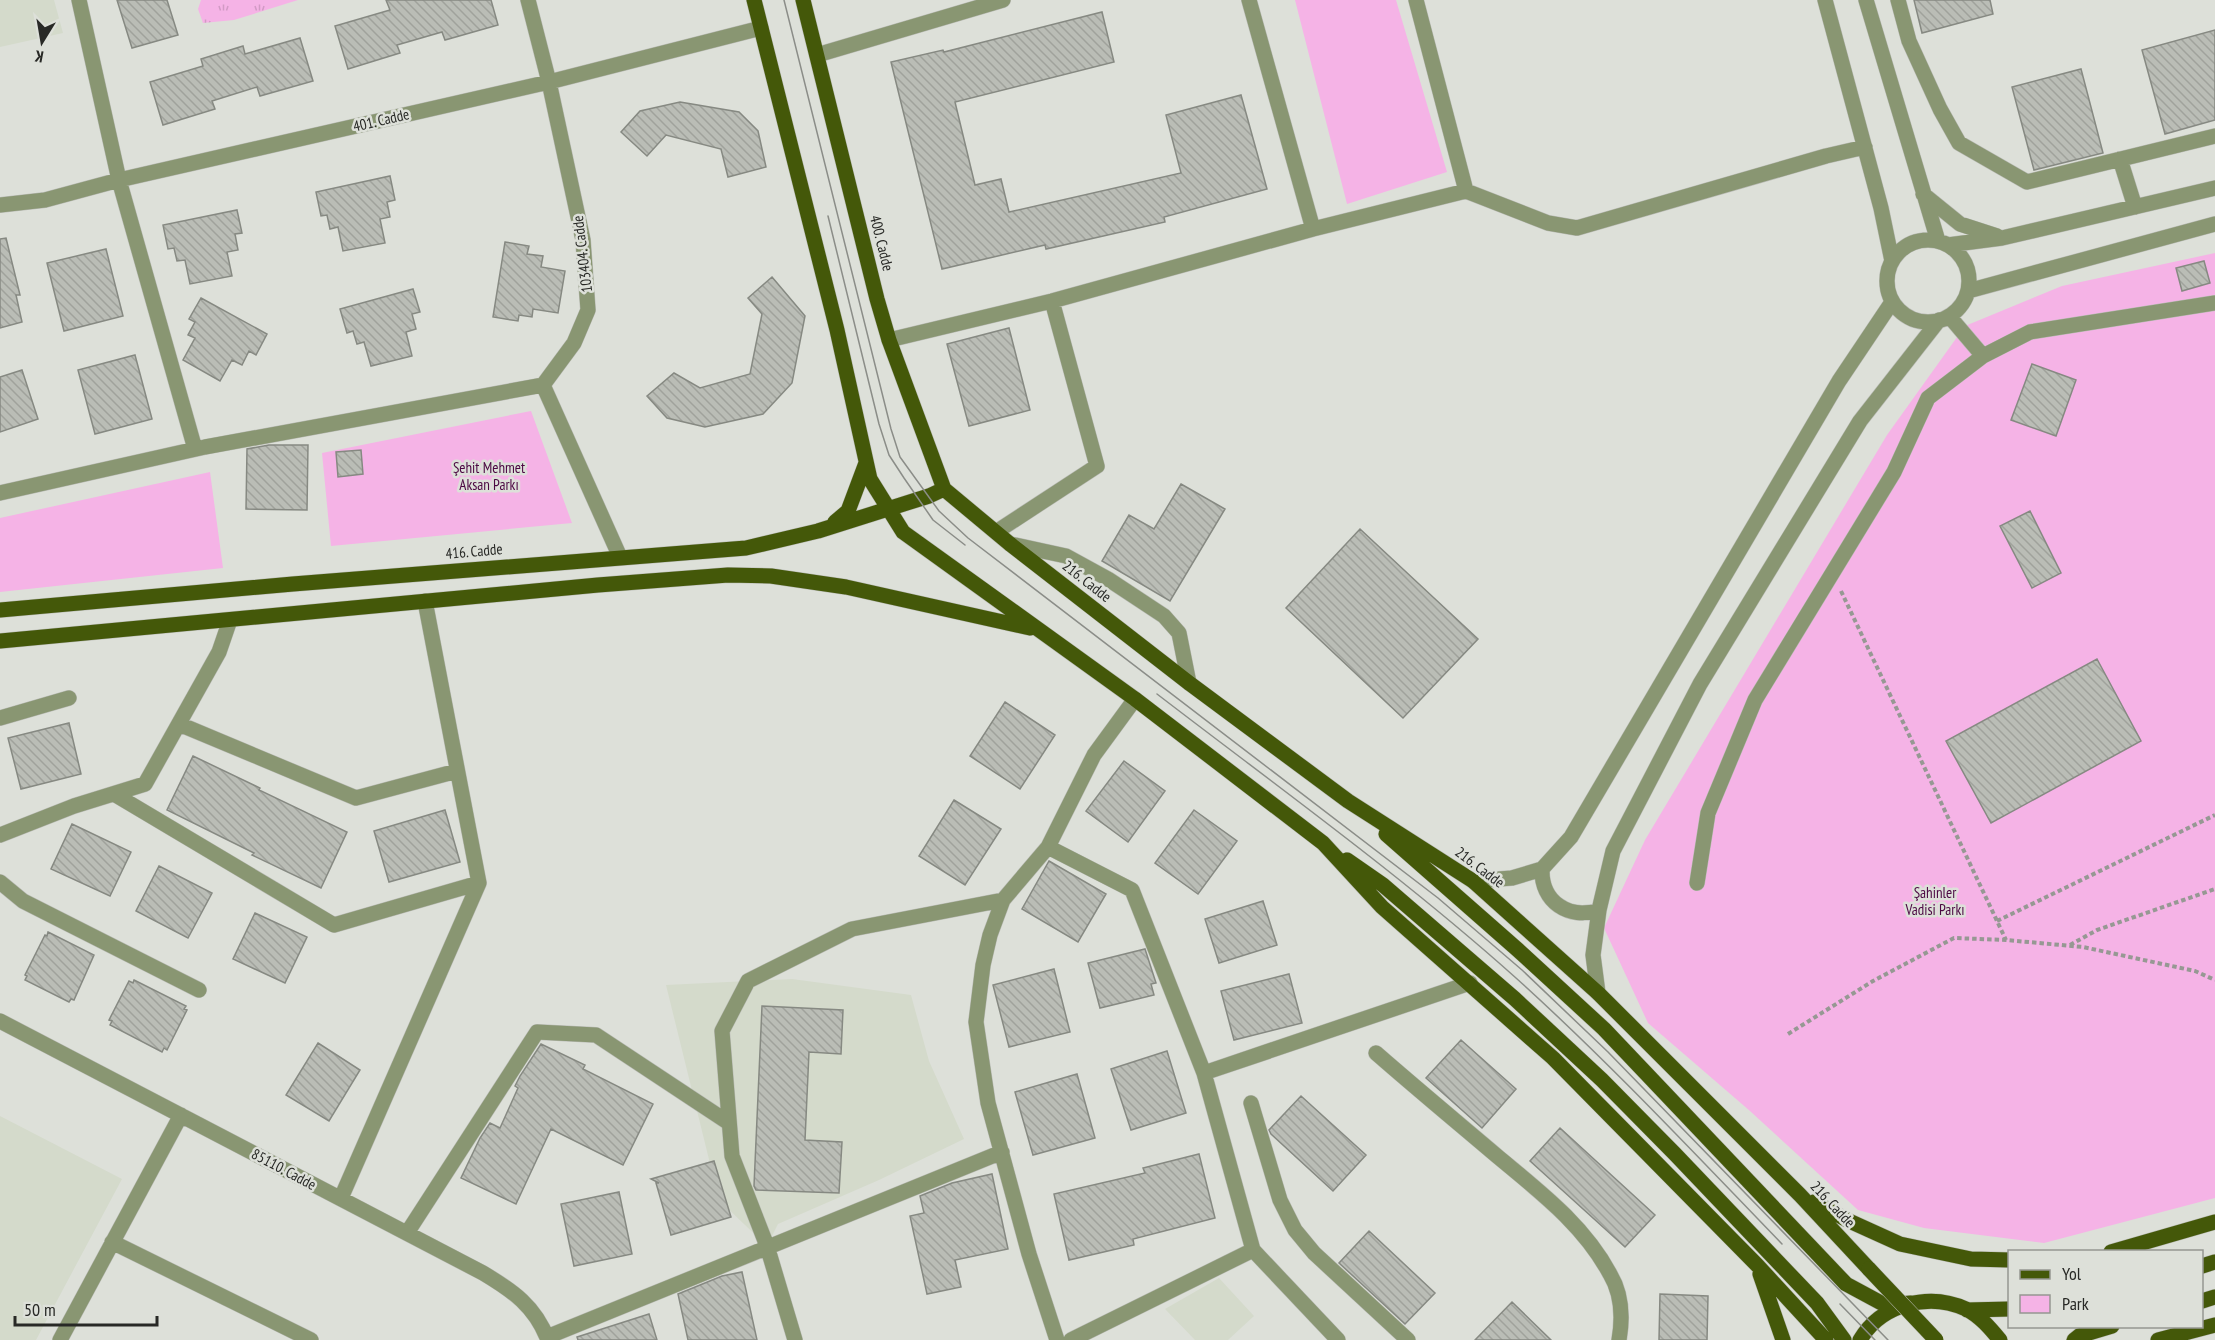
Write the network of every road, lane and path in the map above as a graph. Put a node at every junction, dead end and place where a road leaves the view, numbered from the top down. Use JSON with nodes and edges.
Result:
{"nodes":[{"id":1,"x":79,"y":0,"type":"edge"},
{"id":2,"x":528,"y":0,"type":"edge"},
{"id":3,"x":754,"y":0,"type":"edge"},
{"id":4,"x":802,"y":0,"type":"edge"},
{"id":5,"x":1003,"y":0,"type":"edge"},
{"id":6,"x":1249,"y":0,"type":"edge"},
{"id":7,"x":1416,"y":0,"type":"edge"},
{"id":8,"x":1825,"y":0,"type":"edge"},
{"id":9,"x":1866,"y":0,"type":"edge"},
{"id":10,"x":1898,"y":0,"type":"edge"},
{"id":11,"x":761,"y":28,"type":"junction"},
{"id":12,"x":817,"y":55,"type":"junction"},
{"id":13,"x":549,"y":82,"type":"junction"},
{"id":14,"x":2215,"y":136,"type":"edge"},
{"id":15,"x":1865,"y":147,"type":"junction"},
{"id":16,"x":2120,"y":159,"type":"junction"},
{"id":17,"x":119,"y":180,"type":"junction"},
{"id":18,"x":2215,"y":188,"type":"edge"},
{"id":19,"x":1466,"y":191,"type":"junction"},
{"id":20,"x":1923,"y":194,"type":"junction"},
{"id":21,"x":0,"y":205,"type":"edge"},
{"id":22,"x":2135,"y":207,"type":"junction"},
{"id":23,"x":2215,"y":224,"type":"edge"},
{"id":24,"x":1312,"y":229,"type":"junction"},
{"id":25,"x":2002,"y":238,"type":"junction"},
{"id":26,"x":1943,"y":243,"type":"junction"},
{"id":27,"x":1892,"y":261,"type":"junction"},
{"id":28,"x":1968,"y":291,"type":"junction"},
{"id":29,"x":1052,"y":301,"type":"junction"},
{"id":30,"x":1892,"y":302,"type":"junction"},
{"id":31,"x":2215,"y":303,"type":"edge"},
{"id":32,"x":1944,"y":318,"type":"junction"},
{"id":33,"x":890,"y":340,"type":"junction"},
{"id":34,"x":1983,"y":356,"type":"junction"},
{"id":35,"x":543,"y":385,"type":"junction"},
{"id":36,"x":195,"y":449,"type":"junction"},
{"id":37,"x":866,"y":463,"type":"junction"},
{"id":38,"x":944,"y":489,"type":"junction"},
{"id":39,"x":0,"y":493,"type":"edge"},
{"id":40,"x":888,"y":508,"type":"junction"},
{"id":41,"x":818,"y":531,"type":"junction"},
{"id":42,"x":996,"y":532,"type":"junction"},
{"id":43,"x":1010,"y":544,"type":"junction"},
{"id":44,"x":620,"y":557,"type":"junction"},
{"id":45,"x":1832,"y":572,"type":"junction"},
{"id":46,"x":425,"y":601,"type":"junction"},
{"id":47,"x":0,"y":610,"type":"edge"},
{"id":48,"x":230,"y":620,"type":"junction"},
{"id":49,"x":1036,"y":629,"type":"junction"},
{"id":50,"x":0,"y":641,"type":"edge"},
{"id":51,"x":1189,"y":683,"type":"junction"},
{"id":52,"x":69,"y":698,"type":"dead end"},
{"id":53,"x":1135,"y":699,"type":"junction"},
{"id":54,"x":0,"y":718,"type":"edge"},
{"id":55,"x":179,"y":724,"type":"junction"},
{"id":56,"x":458,"y":771,"type":"junction"},
{"id":57,"x":114,"y":794,"type":"junction"},
{"id":58,"x":1348,"y":801,"type":"junction"},
{"id":59,"x":2215,"y":815,"type":"edge"},
{"id":60,"x":0,"y":835,"type":"edge"},
{"id":61,"x":1323,"y":843,"type":"junction"},
{"id":62,"x":1048,"y":846,"type":"junction"},
{"id":63,"x":1542,"y":869,"type":"junction"},
{"id":64,"x":1473,"y":881,"type":"junction"},
{"id":65,"x":0,"y":882,"type":"edge"},
{"id":66,"x":479,"y":883,"type":"junction"},
{"id":67,"x":1697,"y":883,"type":"dead end"},
{"id":68,"x":2215,"y":889,"type":"edge"},
{"id":69,"x":1003,"y":900,"type":"junction"},
{"id":70,"x":1599,"y":910,"type":"junction"},
{"id":71,"x":1997,"y":921,"type":"junction"},
{"id":72,"x":2006,"y":940,"type":"junction"},
{"id":73,"x":2069,"y":946,"type":"junction"},
{"id":74,"x":2215,"y":980,"type":"edge"},
{"id":75,"x":1470,"y":983,"type":"junction"},
{"id":76,"x":198,"y":990,"type":"dead end"},
{"id":77,"x":1598,"y":993,"type":"junction"},
{"id":78,"x":0,"y":1021,"type":"edge"},
{"id":79,"x":1788,"y":1034,"type":"dead end"},
{"id":80,"x":1376,"y":1053,"type":"dead end"},
{"id":81,"x":1204,"y":1073,"type":"junction"},
{"id":82,"x":1251,"y":1103,"type":"dead end"},
{"id":83,"x":181,"y":1115,"type":"junction"},
{"id":84,"x":729,"y":1123,"type":"junction"},
{"id":85,"x":1002,"y":1152,"type":"junction"},
{"id":86,"x":1800,"y":1195,"type":"junction"},
{"id":87,"x":341,"y":1198,"type":"junction"},
{"id":88,"x":2215,"y":1222,"type":"edge"},
{"id":89,"x":407,"y":1233,"type":"junction"},
{"id":90,"x":112,"y":1242,"type":"junction"},
{"id":91,"x":767,"y":1246,"type":"junction"},
{"id":92,"x":1253,"y":1250,"type":"junction"},
{"id":93,"x":2115,"y":1250,"type":"edge"},
{"id":94,"x":2008,"y":1260,"type":"edge"},
{"id":95,"x":1756,"y":1265,"type":"junction"},
{"id":96,"x":1911,"y":1303,"type":"junction"},
{"id":97,"x":2008,"y":1309,"type":"edge"},
{"id":98,"x":1967,"y":1310,"type":"junction"},
{"id":99,"x":2215,"y":1325,"type":"edge"},
{"id":100,"x":2105,"y":1328,"type":"edge"},
{"id":101,"x":547,"y":1338,"type":"edge"},
{"id":102,"x":60,"y":1340,"type":"edge"},
{"id":103,"x":311,"y":1340,"type":"edge"},
{"id":104,"x":795,"y":1340,"type":"edge"},
{"id":105,"x":1057,"y":1340,"type":"edge"},
{"id":106,"x":1071,"y":1340,"type":"edge"},
{"id":107,"x":1338,"y":1340,"type":"edge"},
{"id":108,"x":1408,"y":1340,"type":"edge"},
{"id":109,"x":1619,"y":1340,"type":"edge"},
{"id":110,"x":1783,"y":1340,"type":"edge"},
{"id":111,"x":1826,"y":1340,"type":"edge"},
{"id":112,"x":1844,"y":1340,"type":"edge"},
{"id":113,"x":1860,"y":1340,"type":"edge"},
{"id":114,"x":1936,"y":1340,"type":"edge"},
{"id":115,"x":2000,"y":1340,"type":"edge"},
{"id":116,"x":2074,"y":1340,"type":"edge"},
{"id":117,"x":2158,"y":1340,"type":"edge"}],
"edges":[{"from":1,"to":17,"type":"street"},
{"from":2,"to":13,"type":"street","name":"103404. Cadde"},
{"from":3,"to":11,"type":"main road"},
{"from":4,"to":12,"type":"main road","name":"400. Cadde"},
{"from":5,"to":12,"type":"street"},
{"from":6,"to":24,"type":"street"},
{"from":7,"to":19,"type":"street"},
{"from":8,"to":15,"type":"street"},
{"from":9,"to":20,"type":"street"},
{"from":10,"to":16,"type":"street"},
{"from":11,"to":13,"type":"street","name":"401. Cadde"},
{"from":11,"to":37,"type":"main road"},
{"from":12,"to":33,"type":"main road","name":"400. Cadde"},
{"from":13,"to":17,"type":"street","name":"401. Cadde"},
{"from":13,"to":35,"type":"street","name":"103404. Cadde"},
{"from":14,"to":16,"type":"street"},
{"from":15,"to":19,"type":"street"},
{"from":15,"to":27,"type":"street"},
{"from":16,"to":22,"type":"street"},
{"from":17,"to":21,"type":"street","name":"401. Cadde"},
{"from":17,"to":36,"type":"street"},
{"from":18,"to":22,"type":"street"},
{"from":19,"to":24,"type":"street"},
{"from":20,"to":25,"type":"street"},
{"from":20,"to":26,"type":"street"},
{"from":22,"to":25,"type":"street"},
{"from":23,"to":28,"type":"street"},
{"from":24,"to":29,"type":"street"},
{"from":25,"to":26,"type":"street"},
{"from":26,"to":27,"type":"street"},
{"from":26,"to":28,"type":"street"},
{"from":27,"to":30,"type":"street"},
{"from":28,"to":32,"type":"street"},
{"from":29,"to":33,"type":"street"},
{"from":29,"to":42,"type":"street"},
{"from":30,"to":32,"type":"street"},
{"from":30,"to":63,"type":"street"},
{"from":31,"to":34,"type":"street"},
{"from":32,"to":34,"type":"street"},
{"from":32,"to":70,"type":"street"},
{"from":33,"to":38,"type":"main road","name":"400. Cadde"},
{"from":34,"to":45,"type":"street"},
{"from":35,"to":36,"type":"street"},
{"from":35,"to":44,"type":"street"},
{"from":36,"to":39,"type":"street"},
{"from":37,"to":40,"type":"main road"},
{"from":37,"to":41,"type":"main road"},
{"from":38,"to":40,"type":"main road","name":"416. Cadde"},
{"from":38,"to":42,"type":"main road","name":"216. Cadde"},
{"from":40,"to":41,"type":"main road","name":"416. Cadde"},
{"from":40,"to":49,"type":"main road"},
{"from":41,"to":44,"type":"main road","name":"416. Cadde"},
{"from":42,"to":43,"type":"main road","name":"216. Cadde"},
{"from":43,"to":51,"type":"main road","name":"216. Cadde"},
{"from":43,"to":51,"type":"street"},
{"from":44,"to":47,"type":"main road","name":"416. Cadde"},
{"from":45,"to":67,"type":"street"},
{"from":45,"to":71,"type":"path"},
{"from":46,"to":48,"type":"main road"},
{"from":46,"to":49,"type":"main road"},
{"from":46,"to":56,"type":"street"},
{"from":48,"to":50,"type":"main road"},
{"from":48,"to":55,"type":"street"},
{"from":49,"to":53,"type":"main road"},
{"from":51,"to":58,"type":"main road","name":"216. Cadde"},
{"from":52,"to":54,"type":"street"},
{"from":53,"to":61,"type":"main road"},
{"from":53,"to":62,"type":"street"},
{"from":55,"to":56,"type":"street"},
{"from":55,"to":57,"type":"street"},
{"from":56,"to":66,"type":"street"},
{"from":57,"to":60,"type":"street"},
{"from":57,"to":66,"type":"street"},
{"from":58,"to":64,"type":"main road","name":"216. Cadde"},
{"from":58,"to":96,"type":"main road"},
{"from":59,"to":71,"type":"path"},
{"from":61,"to":75,"type":"main road"},
{"from":61,"to":112,"type":"main road"},
{"from":62,"to":69,"type":"street"},
{"from":62,"to":81,"type":"street"},
{"from":63,"to":64,"type":"street"},
{"from":63,"to":70,"type":"street"},
{"from":64,"to":77,"type":"main road","name":"216. Cadde"},
{"from":65,"to":76,"type":"street"},
{"from":66,"to":87,"type":"street"},
{"from":68,"to":73,"type":"path"},
{"from":69,"to":84,"type":"street"},
{"from":69,"to":85,"type":"street"},
{"from":70,"to":77,"type":"street"},
{"from":71,"to":72,"type":"path"},
{"from":72,"to":73,"type":"path"},
{"from":72,"to":79,"type":"path"},
{"from":73,"to":74,"type":"path"},
{"from":75,"to":81,"type":"street"},
{"from":75,"to":95,"type":"main road"},
{"from":77,"to":86,"type":"main road","name":"216. Cadde"},
{"from":78,"to":83,"type":"street","name":"85110. Cadde"},
{"from":80,"to":109,"type":"street"},
{"from":81,"to":92,"type":"street"},
{"from":82,"to":108,"type":"street"},
{"from":83,"to":87,"type":"street","name":"85110. Cadde"},
{"from":83,"to":90,"type":"street"},
{"from":84,"to":89,"type":"street"},
{"from":84,"to":91,"type":"street"},
{"from":85,"to":91,"type":"street"},
{"from":85,"to":105,"type":"street"},
{"from":86,"to":94,"type":"main road"},
{"from":86,"to":114,"type":"main road","name":"216. Cadde","bridge":true},
{"from":87,"to":89,"type":"street","name":"85110. Cadde"},
{"from":88,"to":93,"type":"main road"},
{"from":89,"to":101,"type":"street","name":"85110. Cadde"},
{"from":90,"to":102,"type":"street"},
{"from":90,"to":103,"type":"street"},
{"from":91,"to":101,"type":"street"},
{"from":91,"to":104,"type":"street"},
{"from":92,"to":106,"type":"street"},
{"from":92,"to":107,"type":"street"},
{"from":95,"to":110,"type":"main road"},
{"from":95,"to":111,"type":"main road"},
{"from":96,"to":98,"type":"main road"},
{"from":96,"to":113,"type":"main road"},
{"from":97,"to":98,"type":"main road"},
{"from":98,"to":115,"type":"main road"},
{"from":99,"to":117,"type":"main road"},
{"from":100,"to":116,"type":"main road"}]}
